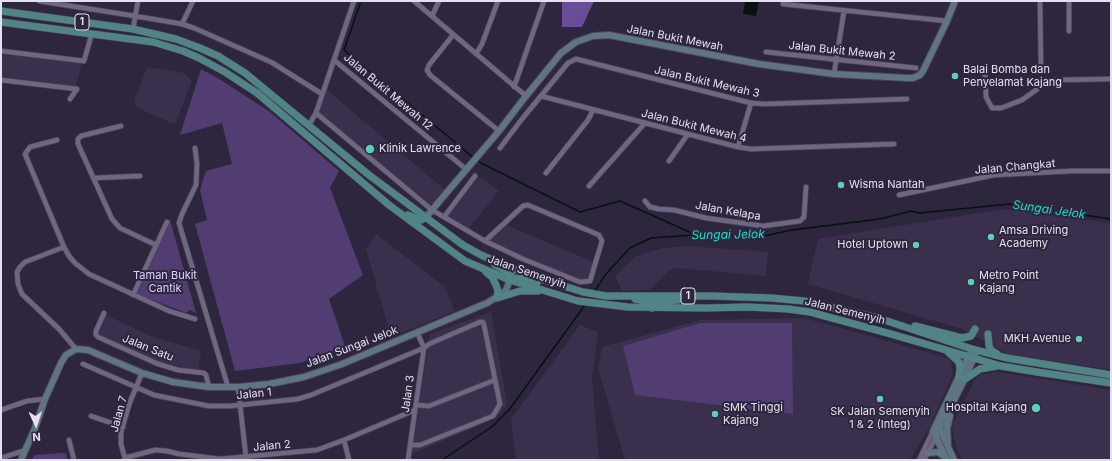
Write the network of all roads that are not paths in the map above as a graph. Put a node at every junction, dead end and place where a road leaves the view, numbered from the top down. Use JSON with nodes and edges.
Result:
{"nodes":[{"id":1,"x":39,"y":1,"type":"edge"},
{"id":2,"x":138,"y":1,"type":"edge"},
{"id":3,"x":193,"y":1,"type":"edge"},
{"id":4,"x":353,"y":1,"type":"edge"},
{"id":5,"x":414,"y":1,"type":"edge"},
{"id":6,"x":439,"y":1,"type":"edge"},
{"id":7,"x":498,"y":1,"type":"edge"},
{"id":8,"x":544,"y":1,"type":"edge"},
{"id":9,"x":955,"y":1,"type":"edge"},
{"id":10,"x":1040,"y":1,"type":"edge"},
{"id":11,"x":1069,"y":1,"type":"edge"},
{"id":12,"x":54,"y":2,"type":"edge"},
{"id":13,"x":783,"y":4,"type":"dead end"},
{"id":14,"x":1,"y":11,"type":"edge"},
{"id":15,"x":844,"y":11,"type":"junction"},
{"id":16,"x":135,"y":16,"type":"junction"},
{"id":17,"x":432,"y":16,"type":"junction"},
{"id":18,"x":947,"y":21,"type":"junction"},
{"id":19,"x":1,"y":22,"type":"edge"},
{"id":20,"x":182,"y":24,"type":"junction"},
{"id":21,"x":133,"y":29,"type":"junction"},
{"id":22,"x":1069,"y":32,"type":"dead end"},
{"id":23,"x":92,"y":33,"type":"junction"},
{"id":24,"x":453,"y":35,"type":"junction"},
{"id":25,"x":1,"y":51,"type":"edge"},
{"id":26,"x":766,"y":52,"type":"dead end"},
{"id":27,"x":476,"y":54,"type":"junction"},
{"id":28,"x":334,"y":60,"type":"junction"},
{"id":29,"x":836,"y":60,"type":"junction"},
{"id":30,"x":916,"y":68,"type":"dead end"},
{"id":31,"x":1041,"y":70,"type":"dead end"},
{"id":32,"x":985,"y":73,"type":"dead end"},
{"id":33,"x":834,"y":74,"type":"junction"},
{"id":34,"x":1111,"y":79,"type":"edge"},
{"id":35,"x":1,"y":80,"type":"edge"},
{"id":36,"x":514,"y":86,"type":"junction"},
{"id":37,"x":322,"y":94,"type":"junction"},
{"id":38,"x":526,"y":96,"type":"junction"},
{"id":39,"x":541,"y":96,"type":"junction"},
{"id":40,"x":70,"y":99,"type":"dead end"},
{"id":41,"x":907,"y":99,"type":"dead end"},
{"id":42,"x":750,"y":103,"type":"junction"},
{"id":43,"x":593,"y":110,"type":"junction"},
{"id":44,"x":316,"y":113,"type":"junction"},
{"id":45,"x":514,"y":113,"type":"junction"},
{"id":46,"x":522,"y":119,"type":"junction"},
{"id":47,"x":645,"y":123,"type":"junction"},
{"id":48,"x":309,"y":125,"type":"junction"},
{"id":49,"x":121,"y":126,"type":"dead end"},
{"id":50,"x":499,"y":131,"type":"junction"},
{"id":51,"x":688,"y":134,"type":"junction"},
{"id":52,"x":57,"y":140,"type":"dead end"},
{"id":53,"x":894,"y":144,"type":"dead end"},
{"id":54,"x":738,"y":147,"type":"junction"},
{"id":55,"x":195,"y":148,"type":"dead end"},
{"id":56,"x":500,"y":148,"type":"dead end"},
{"id":57,"x":669,"y":161,"type":"dead end"},
{"id":58,"x":467,"y":170,"type":"junction"},
{"id":59,"x":1111,"y":171,"type":"edge"},
{"id":60,"x":546,"y":173,"type":"dead end"},
{"id":61,"x":140,"y":176,"type":"dead end"},
{"id":62,"x":475,"y":176,"type":"dead end"},
{"id":63,"x":94,"y":178,"type":"junction"},
{"id":64,"x":589,"y":186,"type":"dead end"},
{"id":65,"x":806,"y":187,"type":"dead end"},
{"id":66,"x":899,"y":195,"type":"dead end"},
{"id":67,"x":645,"y":200,"type":"dead end"},
{"id":68,"x":389,"y":205,"type":"junction"},
{"id":69,"x":432,"y":210,"type":"junction"},
{"id":70,"x":444,"y":217,"type":"junction"},
{"id":71,"x":426,"y":218,"type":"junction"},
{"id":72,"x":167,"y":222,"type":"dead end"},
{"id":73,"x":434,"y":238,"type":"junction"},
{"id":74,"x":485,"y":241,"type":"junction"},
{"id":75,"x":156,"y":245,"type":"junction"},
{"id":76,"x":64,"y":247,"type":"junction"},
{"id":77,"x":481,"y":255,"type":"junction"},
{"id":78,"x":481,"y":268,"type":"junction"},
{"id":79,"x":510,"y":280,"type":"junction"},
{"id":80,"x":569,"y":288,"type":"junction"},
{"id":81,"x":546,"y":292,"type":"junction"},
{"id":82,"x":133,"y":295,"type":"junction"},
{"id":83,"x":608,"y":296,"type":"junction"},
{"id":84,"x":712,"y":296,"type":"junction"},
{"id":85,"x":497,"y":298,"type":"junction"},
{"id":86,"x":652,"y":308,"type":"junction"},
{"id":87,"x":104,"y":313,"type":"dead end"},
{"id":88,"x":195,"y":318,"type":"dead end"},
{"id":89,"x":878,"y":318,"type":"junction"},
{"id":90,"x":975,"y":329,"type":"dead end"},
{"id":91,"x":417,"y":332,"type":"junction"},
{"id":92,"x":988,"y":334,"type":"dead end"},
{"id":93,"x":424,"y":348,"type":"junction"},
{"id":94,"x":76,"y":349,"type":"junction"},
{"id":95,"x":945,"y":350,"type":"junction"},
{"id":96,"x":974,"y":350,"type":"junction"},
{"id":97,"x":970,"y":357,"type":"junction"},
{"id":98,"x":1007,"y":358,"type":"junction"},
{"id":99,"x":83,"y":364,"type":"dead end"},
{"id":100,"x":1001,"y":366,"type":"junction"},
{"id":101,"x":142,"y":373,"type":"junction"},
{"id":102,"x":1111,"y":375,"type":"edge"},
{"id":103,"x":962,"y":378,"type":"junction"},
{"id":104,"x":495,"y":380,"type":"junction"},
{"id":105,"x":1111,"y":383,"type":"edge"},
{"id":106,"x":209,"y":387,"type":"junction"},
{"id":107,"x":228,"y":387,"type":"junction"},
{"id":108,"x":238,"y":387,"type":"junction"},
{"id":109,"x":136,"y":388,"type":"junction"},
{"id":110,"x":45,"y":399,"type":"junction"},
{"id":111,"x":240,"y":404,"type":"junction"},
{"id":112,"x":415,"y":407,"type":"junction"},
{"id":113,"x":950,"y":409,"type":"junction"},
{"id":114,"x":1,"y":410,"type":"edge"},
{"id":115,"x":91,"y":416,"type":"dead end"},
{"id":116,"x":123,"y":427,"type":"junction"},
{"id":117,"x":939,"y":427,"type":"junction"},
{"id":118,"x":935,"y":434,"type":"junction"},
{"id":119,"x":69,"y":440,"type":"dead end"},
{"id":120,"x":344,"y":440,"type":"junction"},
{"id":121,"x":410,"y":445,"type":"junction"},
{"id":122,"x":948,"y":448,"type":"junction"},
{"id":123,"x":26,"y":450,"type":"junction"},
{"id":124,"x":928,"y":453,"type":"junction"},
{"id":125,"x":179,"y":454,"type":"junction"},
{"id":126,"x":286,"y":454,"type":"junction"},
{"id":127,"x":246,"y":457,"type":"junction"},
{"id":128,"x":1,"y":458,"type":"edge"},
{"id":129,"x":125,"y":459,"type":"edge"},
{"id":130,"x":946,"y":459,"type":"edge"},
{"id":131,"x":21,"y":460,"type":"edge"},
{"id":132,"x":74,"y":460,"type":"edge"},
{"id":133,"x":181,"y":460,"type":"edge"},
{"id":134,"x":288,"y":460,"type":"edge"},
{"id":135,"x":349,"y":460,"type":"edge"},
{"id":136,"x":408,"y":460,"type":"edge"},
{"id":137,"x":919,"y":460,"type":"edge"},
{"id":138,"x":924,"y":460,"type":"edge"},
{"id":139,"x":954,"y":460,"type":"edge"}],
"edges":[{"from":1,"to":12,"type":"street"},
{"from":2,"to":16,"type":"street"},
{"from":3,"to":20,"type":"street"},
{"from":4,"to":28,"type":"street"},
{"from":5,"to":17,"type":"street"},
{"from":6,"to":17,"type":"street"},
{"from":7,"to":27,"type":"street"},
{"from":8,"to":36,"type":"street"},
{"from":9,"to":18,"type":"street","name":"Jalan Bukit Mewah"},
{"from":10,"to":31,"type":"street"},
{"from":11,"to":22,"type":"street"},
{"from":12,"to":16,"type":"street"},
{"from":13,"to":15,"type":"street"},
{"from":14,"to":21,"type":"main road","name":"Jalan Semenyih","number":"1"},
{"from":15,"to":18,"type":"street"},
{"from":15,"to":29,"type":"street"},
{"from":16,"to":20,"type":"street"},
{"from":16,"to":21,"type":"street"},
{"from":17,"to":24,"type":"street"},
{"from":18,"to":33,"type":"street","name":"Jalan Bukit Mewah"},
{"from":19,"to":23,"type":"main road","name":"Jalan Semenyih","number":"1"},
{"from":20,"to":37,"type":"street"},
{"from":21,"to":48,"type":"main road","name":"Jalan Semenyih","number":"1"},
{"from":23,"to":25,"type":"street"},
{"from":23,"to":68,"type":"main road","name":"Jalan Semenyih","number":"1"},
{"from":24,"to":27,"type":"street"},
{"from":24,"to":50,"type":"street"},
{"from":26,"to":29,"type":"street","name":"Jalan Bukit Mewah 2"},
{"from":27,"to":36,"type":"street"},
{"from":28,"to":37,"type":"street"},
{"from":28,"to":58,"type":"street","name":"Jalan Bukit Mewah 12"},
{"from":29,"to":30,"type":"street","name":"Jalan Bukit Mewah 2"},
{"from":29,"to":33,"type":"street"},
{"from":32,"to":34,"type":"street"},
{"from":33,"to":38,"type":"street","name":"Jalan Bukit Mewah"},
{"from":35,"to":40,"type":"street"},
{"from":36,"to":38,"type":"street"},
{"from":37,"to":44,"type":"street"},
{"from":38,"to":45,"type":"street","name":"Jalan Bukit Mewah"},
{"from":39,"to":42,"type":"street","name":"Jalan Bukit Mewah 3"},
{"from":39,"to":43,"type":"street","name":"Jalan Bukit Mewah 4"},
{"from":39,"to":46,"type":"street"},
{"from":41,"to":42,"type":"street","name":"Jalan Bukit Mewah 3"},
{"from":42,"to":54,"type":"street"},
{"from":43,"to":47,"type":"street","name":"Jalan Bukit Mewah 4"},
{"from":43,"to":60,"type":"street"},
{"from":44,"to":48,"type":"street"},
{"from":44,"to":69,"type":"street"},
{"from":45,"to":46,"type":"street"},
{"from":45,"to":50,"type":"street","name":"Jalan Bukit Mewah"},
{"from":46,"to":56,"type":"street"},
{"from":47,"to":51,"type":"street","name":"Jalan Bukit Mewah 4"},
{"from":47,"to":64,"type":"street"},
{"from":48,"to":71,"type":"main road","name":"Jalan Semenyih","number":"1"},
{"from":49,"to":63,"type":"street"},
{"from":50,"to":58,"type":"street","name":"Jalan Bukit Mewah"},
{"from":51,"to":54,"type":"street","name":"Jalan Bukit Mewah 4"},
{"from":51,"to":57,"type":"street"},
{"from":52,"to":76,"type":"street"},
{"from":53,"to":54,"type":"street","name":"Jalan Bukit Mewah 4"},
{"from":55,"to":107,"type":"street"},
{"from":58,"to":69,"type":"street","name":"Jalan Bukit Mewah"},
{"from":59,"to":66,"type":"street","name":"Jalan Changkat"},
{"from":61,"to":63,"type":"street"},
{"from":62,"to":70,"type":"street"},
{"from":63,"to":75,"type":"street"},
{"from":65,"to":67,"type":"street","name":"Jalan Kelapa"},
{"from":68,"to":71,"type":"main road"},
{"from":68,"to":73,"type":"main road","name":"Jalan Semenyih","number":"1"},
{"from":69,"to":70,"type":"street"},
{"from":69,"to":71,"type":"street","name":"Jalan Bukit Mewah"},
{"from":70,"to":74,"type":"street"},
{"from":71,"to":73,"type":"main road"},
{"from":71,"to":77,"type":"main road","name":"Jalan Semenyih","number":"1"},
{"from":72,"to":75,"type":"street"},
{"from":73,"to":78,"type":"main road","name":"Jalan Semenyih","number":"1"},
{"from":74,"to":74,"type":"street"},
{"from":75,"to":82,"type":"street"},
{"from":76,"to":82,"type":"street"},
{"from":76,"to":94,"type":"street"},
{"from":77,"to":79,"type":"main road"},
{"from":77,"to":80,"type":"main road","name":"Jalan Semenyih","number":"1"},
{"from":78,"to":79,"type":"main road","name":"Jalan Semenyih","number":"1"},
{"from":78,"to":85,"type":"main road"},
{"from":79,"to":80,"type":"main road"},
{"from":79,"to":81,"type":"main road","name":"Jalan Semenyih","number":"1"},
{"from":79,"to":85,"type":"street","name":"Jalan Sungai Jelok"},
{"from":80,"to":83,"type":"main road","name":"Jalan Semenyih","number":"1"},
{"from":81,"to":85,"type":"main road"},
{"from":81,"to":86,"type":"main road","name":"Jalan Semenyih","number":"1"},
{"from":82,"to":88,"type":"street"},
{"from":83,"to":84,"type":"main road","name":"Jalan Semenyih","number":"1"},
{"from":83,"to":86,"type":"main road"},
{"from":84,"to":86,"type":"main road"},
{"from":84,"to":89,"type":"main road","name":"Jalan Semenyih","number":"1"},
{"from":85,"to":91,"type":"street","name":"Jalan Sungai Jelok"},
{"from":86,"to":95,"type":"main road","name":"Jalan Semenyih","number":"1"},
{"from":87,"to":106,"type":"street","name":"Jalan Satu"},
{"from":89,"to":90,"type":"main road"},
{"from":89,"to":96,"type":"main road","name":"Jalan Semenyih","number":"1"},
{"from":91,"to":93,"type":"street"},
{"from":91,"to":108,"type":"street","name":"Jalan Sungai Jelok"},
{"from":92,"to":98,"type":"main road"},
{"from":93,"to":104,"type":"street","name":"Jalan 1"},
{"from":93,"to":111,"type":"street","name":"Jalan 1"},
{"from":93,"to":112,"type":"street","name":"Jalan 3"},
{"from":94,"to":101,"type":"street","name":"Jalan Sungai Jelok"},
{"from":94,"to":110,"type":"street"},
{"from":95,"to":97,"type":"main road","name":"Jalan Semenyih","number":"1"},
{"from":95,"to":103,"type":"main road"},
{"from":96,"to":97,"type":"street"},
{"from":96,"to":98,"type":"main road","name":"Jalan Semenyih","number":"1"},
{"from":97,"to":100,"type":"main road","name":"Jalan Semenyih","number":"1"},
{"from":97,"to":103,"type":"street"},
{"from":98,"to":102,"type":"main road","name":"Jalan Semenyih","number":"1"},
{"from":99,"to":109,"type":"street","name":"Jalan 1"},
{"from":100,"to":103,"type":"main road"},
{"from":100,"to":105,"type":"main road","name":"Jalan Semenyih","number":"1"},
{"from":101,"to":106,"type":"street","name":"Jalan Sungai Jelok"},
{"from":101,"to":109,"type":"street","name":"Jalan 7"},
{"from":103,"to":113,"type":"street"},
{"from":103,"to":117,"type":"street"},
{"from":104,"to":112,"type":"street","name":"Jalan 2"},
{"from":104,"to":121,"type":"street"},
{"from":106,"to":107,"type":"street","name":"Jalan Sungai Jelok"},
{"from":107,"to":108,"type":"street","name":"Jalan Sungai Jelok"},
{"from":108,"to":111,"type":"street"},
{"from":109,"to":111,"type":"street","name":"Jalan 1"},
{"from":109,"to":116,"type":"street","name":"Jalan 7"},
{"from":110,"to":114,"type":"street"},
{"from":110,"to":123,"type":"street"},
{"from":111,"to":127,"type":"street"},
{"from":112,"to":120,"type":"street","name":"Jalan 2"},
{"from":112,"to":121,"type":"street","name":"Jalan 3"},
{"from":113,"to":117,"type":"street"},
{"from":113,"to":122,"type":"street"},
{"from":115,"to":116,"type":"street"},
{"from":116,"to":129,"type":"street","name":"Jalan 7"},
{"from":117,"to":118,"type":"street"},
{"from":117,"to":122,"type":"street"},
{"from":118,"to":124,"type":"street"},
{"from":118,"to":130,"type":"street"},
{"from":118,"to":137,"type":"street"},
{"from":119,"to":132,"type":"street"},
{"from":120,"to":126,"type":"street","name":"Jalan 2"},
{"from":120,"to":135,"type":"street"},
{"from":121,"to":136,"type":"street","name":"Jalan 3"},
{"from":122,"to":139,"type":"street"},
{"from":123,"to":128,"type":"street"},
{"from":123,"to":131,"type":"street"},
{"from":124,"to":130,"type":"street"},
{"from":124,"to":138,"type":"street"},
{"from":125,"to":127,"type":"street","name":"Jalan 2"},
{"from":125,"to":129,"type":"street","name":"Jalan 2"},
{"from":125,"to":133,"type":"street"},
{"from":126,"to":127,"type":"street","name":"Jalan 2"},
{"from":126,"to":134,"type":"street"}]}
